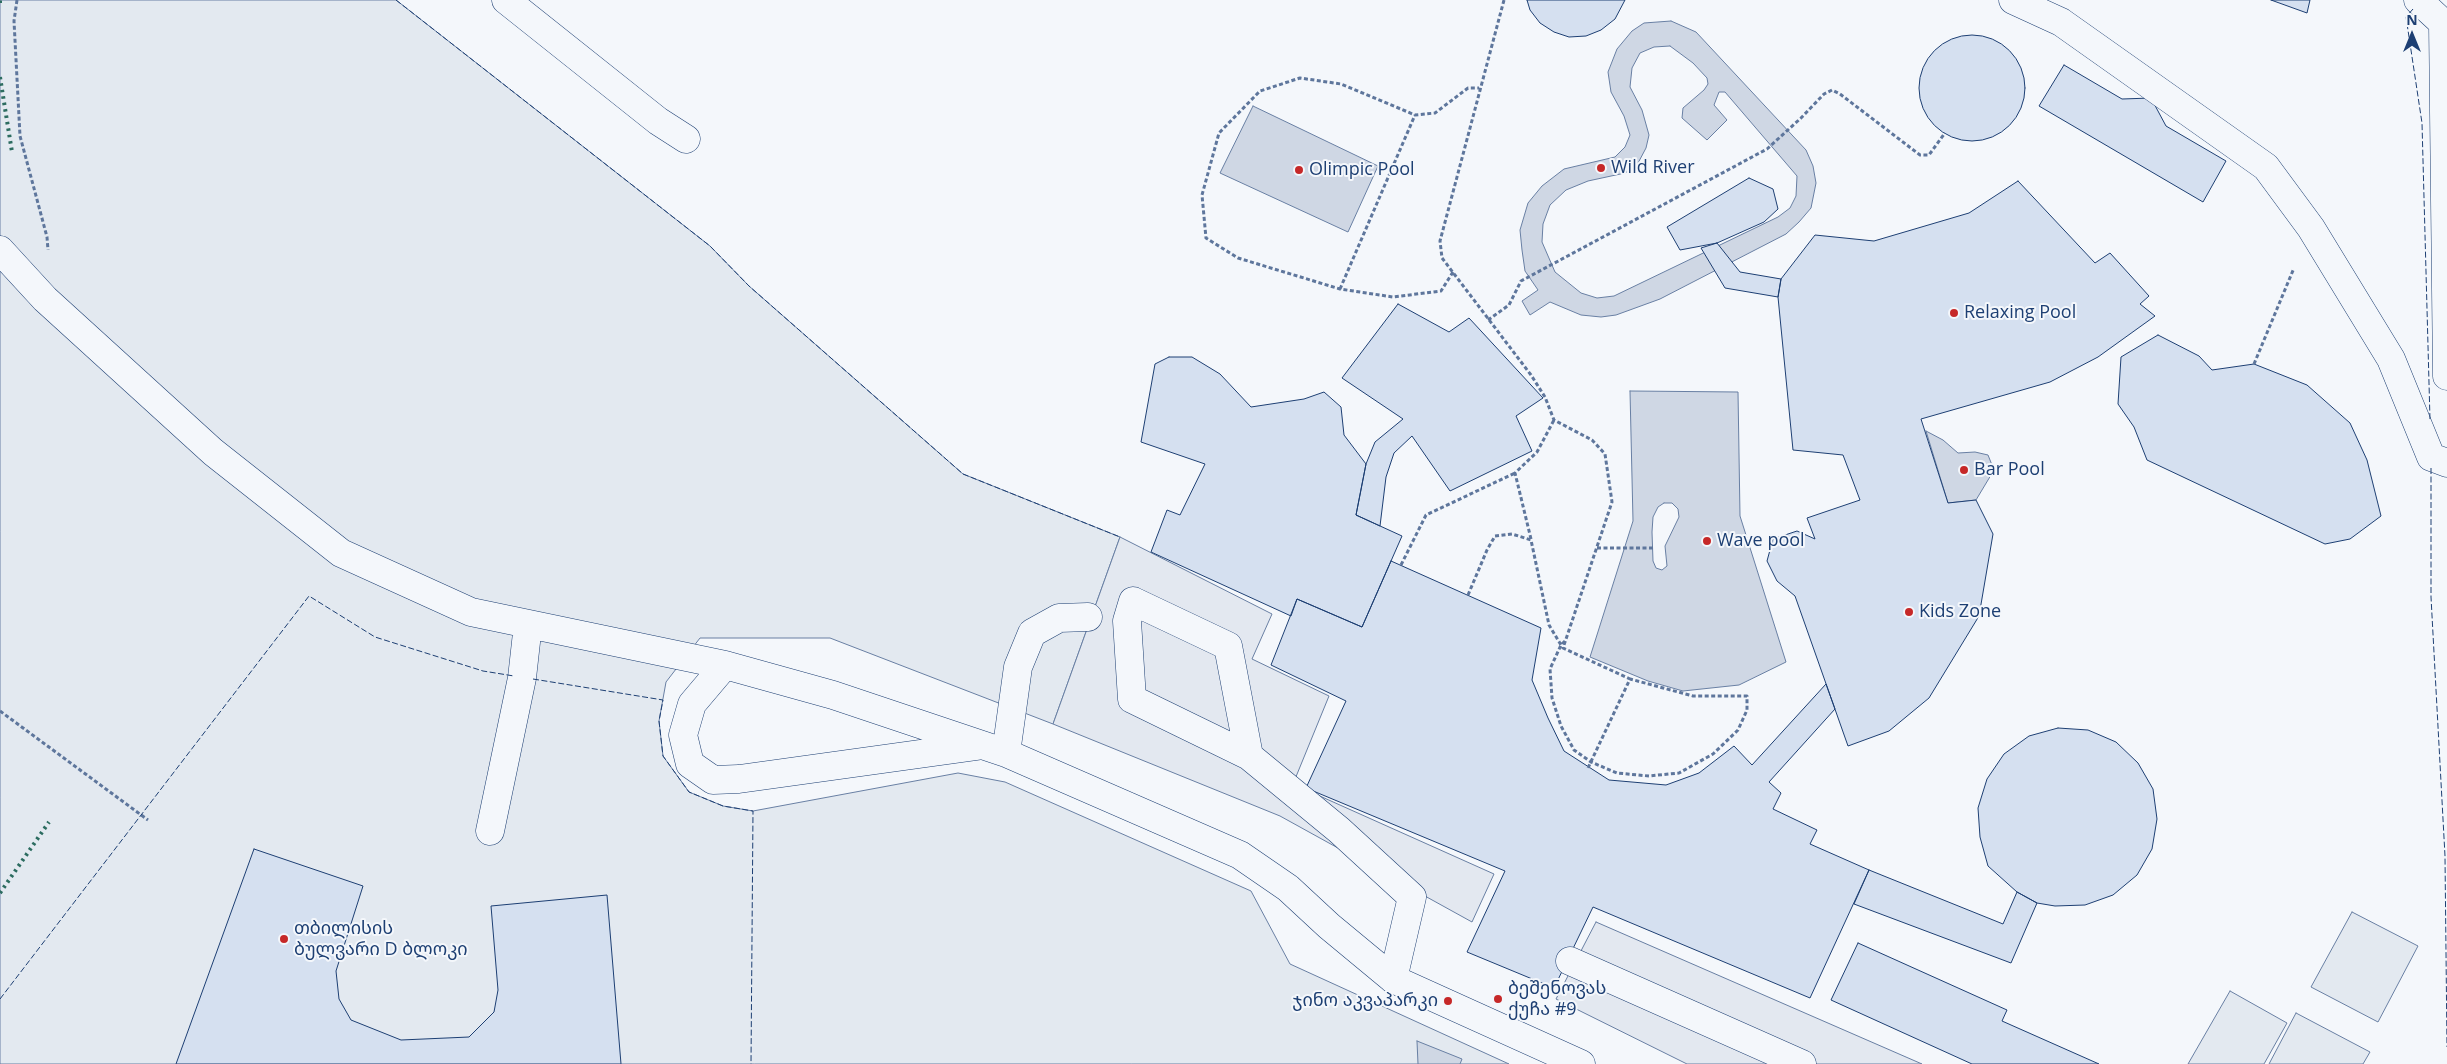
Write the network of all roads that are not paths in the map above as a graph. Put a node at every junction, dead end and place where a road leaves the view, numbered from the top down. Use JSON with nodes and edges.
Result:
{"nodes":[{"id":1,"x":506,"y":0,"type":"edge"},
{"id":2,"x":2013,"y":0,"type":"edge"},
{"id":3,"x":2418,"y":0,"type":"edge"},
{"id":4,"x":686,"y":139,"type":"dead end"},
{"id":5,"x":0,"y":250,"type":"edge"},
{"id":6,"x":2447,"y":376,"type":"edge"},
{"id":7,"x":2447,"y":463,"type":"edge"},
{"id":8,"x":1088,"y":617,"type":"dead end"},
{"id":9,"x":528,"y":624,"type":"junction"},
{"id":10,"x":725,"y":665,"type":"junction"},
{"id":11,"x":995,"y":749,"type":"junction"},
{"id":12,"x":1249,"y":756,"type":"junction"},
{"id":13,"x":490,"y":831,"type":"dead end"},
{"id":14,"x":1570,"y":961,"type":"dead end"},
{"id":15,"x":1393,"y":979,"type":"junction"},
{"id":16,"x":1581,"y":1064,"type":"edge"},
{"id":17,"x":1802,"y":1064,"type":"edge"}],
"edges":[{"from":1,"to":4,"type":"street"},
{"from":2,"to":7,"type":"street"},
{"from":3,"to":6,"type":"street"},
{"from":5,"to":9,"type":"street"},
{"from":8,"to":11,"type":"street"},
{"from":9,"to":10,"type":"street"},
{"from":9,"to":13,"type":"street"},
{"from":10,"to":11,"type":"street"},
{"from":10,"to":11,"type":"street"},
{"from":11,"to":15,"type":"street"},
{"from":12,"to":12,"type":"street"},
{"from":12,"to":15,"type":"street"},
{"from":14,"to":17,"type":"street"},
{"from":15,"to":16,"type":"street"}]}
